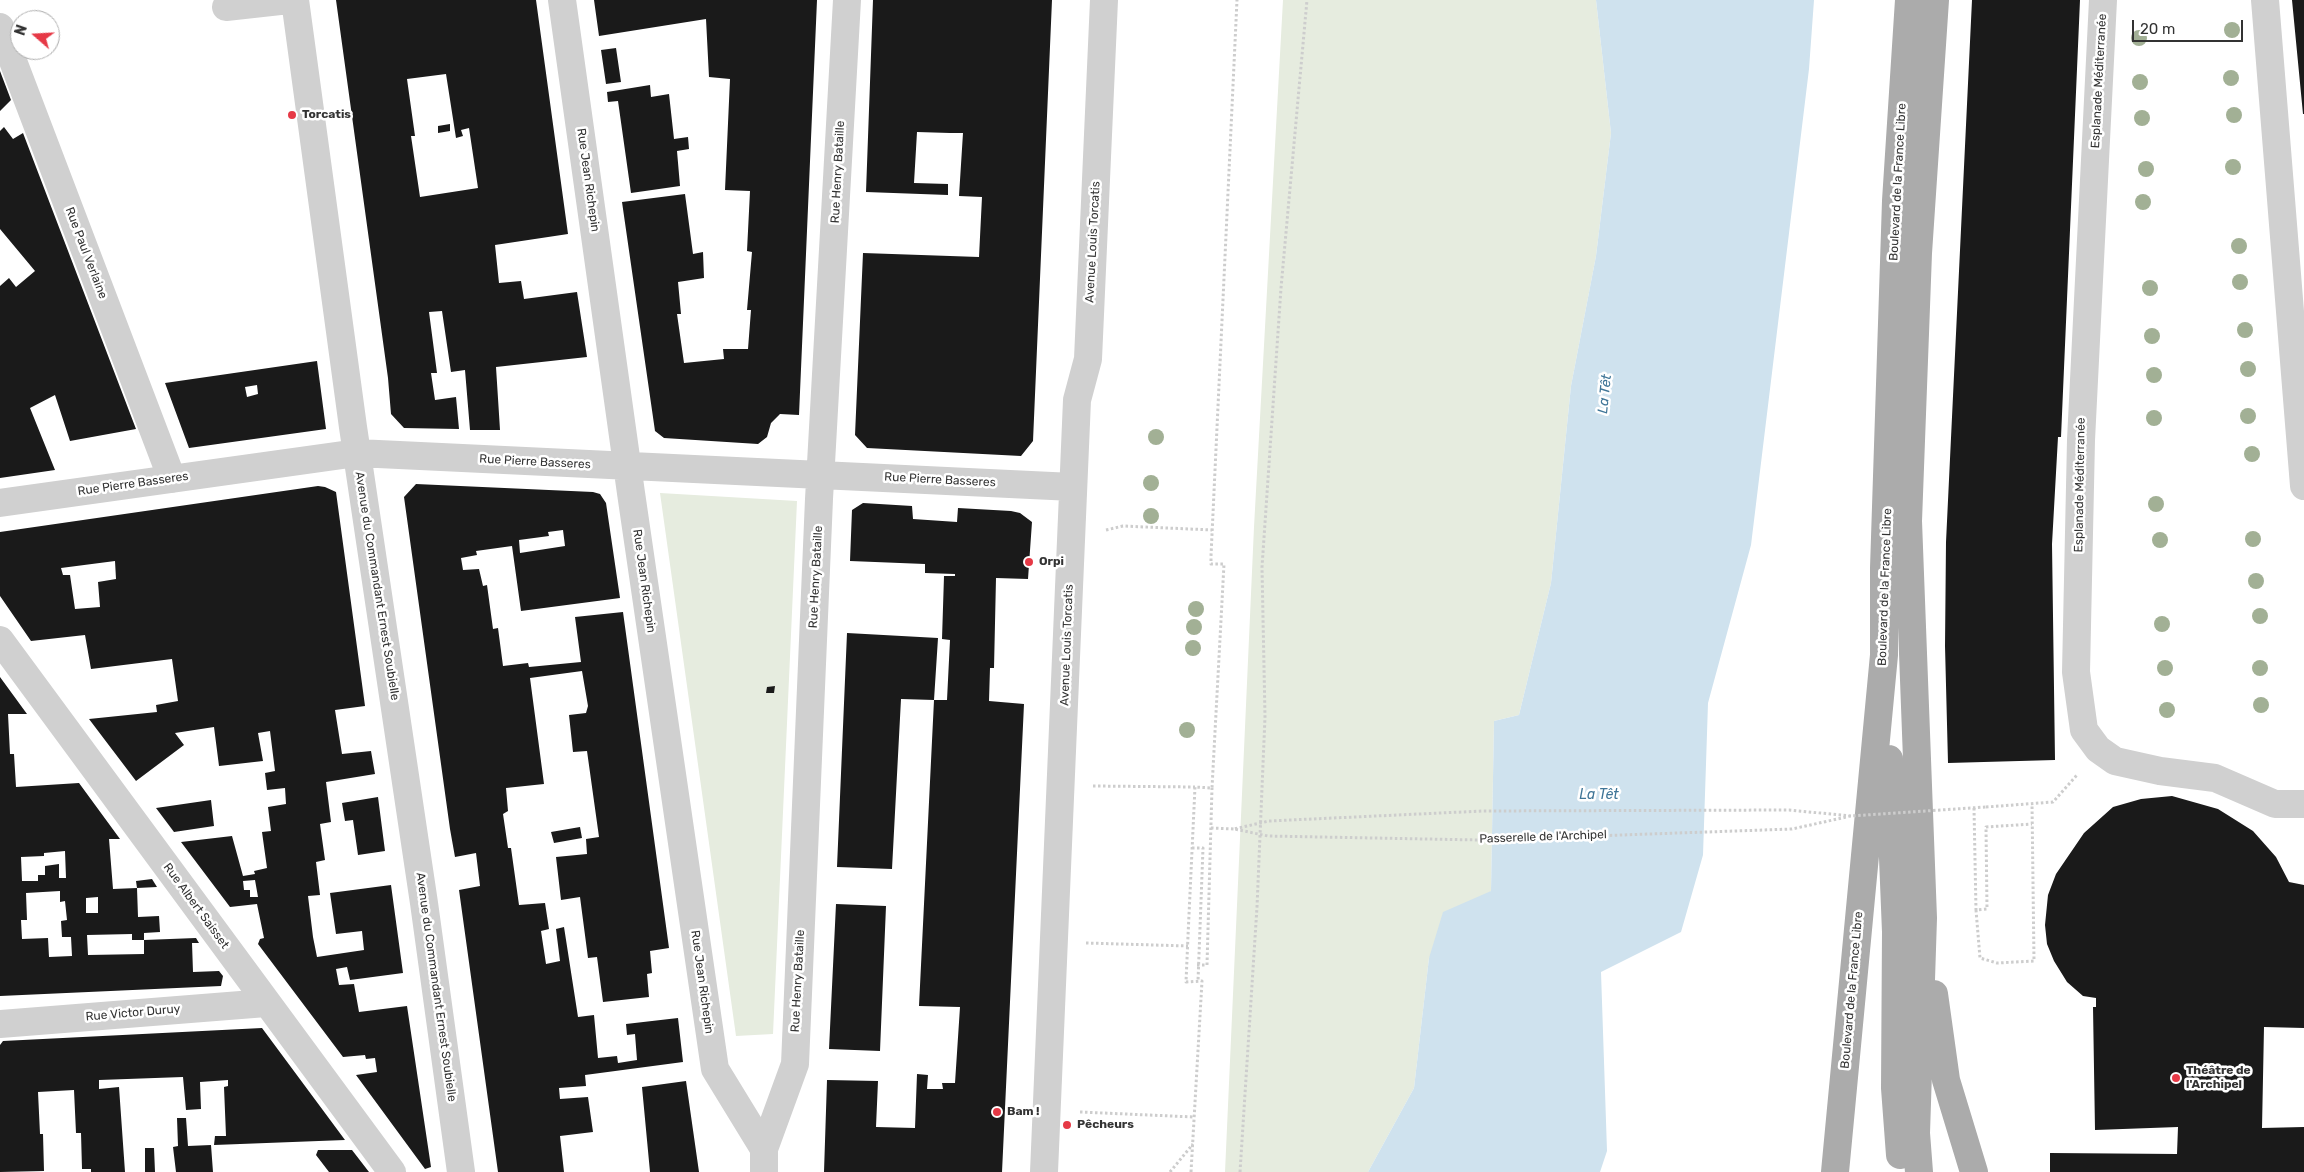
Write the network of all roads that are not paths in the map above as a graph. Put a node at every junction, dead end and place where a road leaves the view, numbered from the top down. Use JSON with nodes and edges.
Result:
{"nodes":[{"id":1,"x":289,"y":0,"type":"edge"},
{"id":2,"x":295,"y":0,"type":"edge"},
{"id":3,"x":562,"y":0,"type":"edge"},
{"id":4,"x":847,"y":0,"type":"edge"},
{"id":5,"x":1104,"y":0,"type":"edge"},
{"id":6,"x":1909,"y":0,"type":"edge"},
{"id":7,"x":1935,"y":0,"type":"edge"},
{"id":8,"x":2103,"y":0,"type":"edge"},
{"id":9,"x":2265,"y":0,"type":"edge"},
{"id":10,"x":226,"y":7,"type":"dead end"},
{"id":11,"x":0,"y":27,"type":"edge"},
{"id":12,"x":357,"y":453,"type":"junction"},
{"id":13,"x":628,"y":466,"type":"junction"},
{"id":14,"x":821,"y":475,"type":"junction"},
{"id":15,"x":172,"y":479,"type":"junction"},
{"id":16,"x":2304,"y":486,"type":"edge"},
{"id":17,"x":1073,"y":487,"type":"junction"},
{"id":18,"x":0,"y":503,"type":"edge"},
{"id":19,"x":0,"y":640,"type":"edge"},
{"id":20,"x":1884,"y":655,"type":"junction"},
{"id":21,"x":2304,"y":804,"type":"edge"},
{"id":22,"x":1923,"y":918,"type":"junction"},
{"id":23,"x":266,"y":1002,"type":"junction"},
{"id":24,"x":0,"y":1024,"type":"edge"},
{"id":25,"x":764,"y":1160,"type":"edge"},
{"id":26,"x":392,"y":1172,"type":"edge"},
{"id":27,"x":462,"y":1172,"type":"edge"},
{"id":28,"x":1044,"y":1172,"type":"edge"},
{"id":29,"x":1835,"y":1172,"type":"edge"},
{"id":30,"x":1901,"y":1172,"type":"edge"},
{"id":31,"x":1918,"y":1172,"type":"edge"},
{"id":32,"x":1974,"y":1172,"type":"edge"}],
"edges":[{"from":1,"to":10,"type":"street"},
{"from":2,"to":12,"type":"street","name":"Avenue du Commandant Ernest Soubielle"},
{"from":3,"to":13,"type":"street","name":"Rue Jean Richepin"},
{"from":4,"to":14,"type":"street","name":"Rue Henry Bataille"},
{"from":5,"to":17,"type":"street","name":"Avenue Louis Torcatis"},
{"from":6,"to":20,"type":"main road","name":"Boulevard de la France Libre"},
{"from":7,"to":22,"type":"main road","name":"Boulevard de la France Libre"},
{"from":8,"to":21,"type":"street","name":"Esplanade Méditerranée"},
{"from":9,"to":16,"type":"street"},
{"from":11,"to":15,"type":"street","name":"Rue Paul Verlaine"},
{"from":12,"to":13,"type":"street","name":"Rue Pierre Basseres"},
{"from":12,"to":15,"type":"street","name":"Rue Pierre Basseres"},
{"from":12,"to":27,"type":"street","name":"Avenue du Commandant Ernest Soubielle"},
{"from":13,"to":14,"type":"street","name":"Rue Pierre Basseres"},
{"from":13,"to":25,"type":"street","name":"Rue Jean Richepin"},
{"from":14,"to":17,"type":"street","name":"Rue Pierre Basseres"},
{"from":14,"to":25,"type":"street","name":"Rue Henry Bataille"},
{"from":15,"to":18,"type":"street","name":"Rue Pierre Basseres"},
{"from":17,"to":28,"type":"street","name":"Avenue Louis Torcatis"},
{"from":19,"to":23,"type":"street","name":"Rue Albert Saisset"},
{"from":20,"to":29,"type":"main road","name":"Boulevard de la France Libre"},
{"from":20,"to":30,"type":"main road"},
{"from":22,"to":31,"type":"main road","name":"Boulevard de la France Libre"},
{"from":22,"to":32,"type":"main road"},
{"from":23,"to":24,"type":"street","name":"Rue Victor Duruy"},
{"from":23,"to":26,"type":"street","name":"Rue Albert Saisset"}]}
